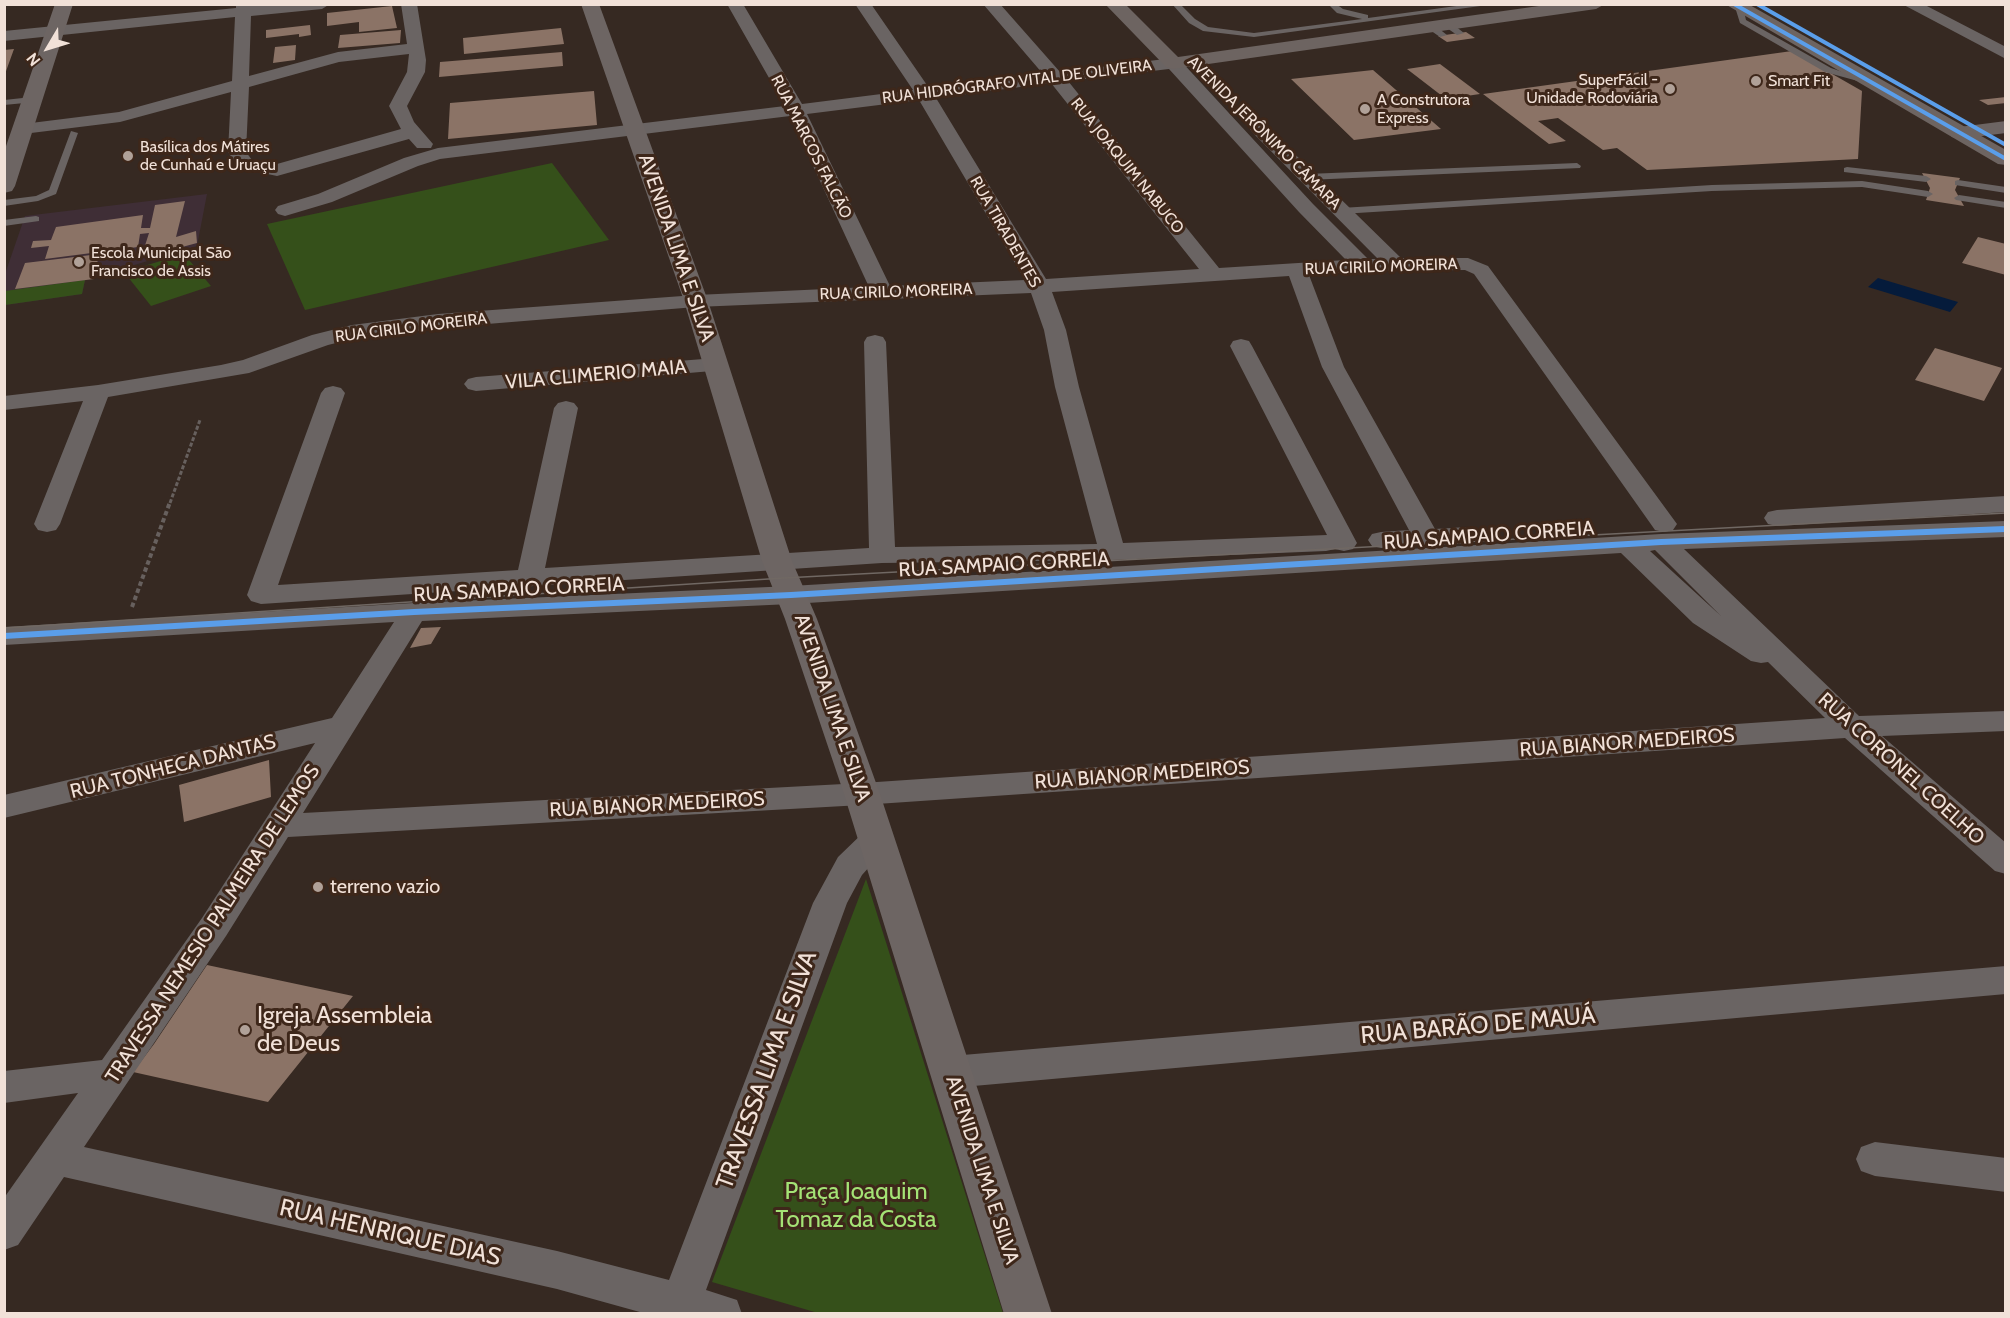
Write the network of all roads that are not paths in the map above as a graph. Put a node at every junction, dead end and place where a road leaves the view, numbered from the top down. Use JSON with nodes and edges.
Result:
{"nodes":[{"id":1,"x":64,"y":4,"type":"edge"},
{"id":2,"x":322,"y":4,"type":"edge"},
{"id":3,"x":409,"y":4,"type":"edge"},
{"id":4,"x":590,"y":4,"type":"edge"},
{"id":5,"x":735,"y":4,"type":"edge"},
{"id":6,"x":863,"y":4,"type":"edge"},
{"id":7,"x":991,"y":4,"type":"edge"},
{"id":8,"x":1114,"y":4,"type":"edge"},
{"id":9,"x":1130,"y":4,"type":"edge"},
{"id":10,"x":1174,"y":4,"type":"edge"},
{"id":11,"x":1185,"y":4,"type":"edge"},
{"id":12,"x":1331,"y":4,"type":"edge"},
{"id":13,"x":1409,"y":4,"type":"edge"},
{"id":14,"x":1443,"y":4,"type":"edge"},
{"id":15,"x":1492,"y":4,"type":"edge"},
{"id":16,"x":1596,"y":4,"type":"edge"},
{"id":17,"x":1910,"y":4,"type":"edge"},
{"id":18,"x":1743,"y":5,"type":"edge"},
{"id":19,"x":1463,"y":8,"type":"junction"},
{"id":20,"x":244,"y":9,"type":"edge"},
{"id":21,"x":1340,"y":11,"type":"junction"},
{"id":22,"x":1405,"y":17,"type":"junction"},
{"id":23,"x":1382,"y":19,"type":"junction"},
{"id":24,"x":55,"y":31,"type":"junction"},
{"id":25,"x":4,"y":36,"type":"edge"},
{"id":26,"x":415,"y":48,"type":"junction"},
{"id":27,"x":2006,"y":54,"type":"edge"},
{"id":28,"x":1193,"y":60,"type":"junction"},
{"id":29,"x":1173,"y":63,"type":"junction"},
{"id":30,"x":1056,"y":78,"type":"junction"},
{"id":31,"x":1870,"y":82,"type":"junction"},
{"id":32,"x":240,"y":83,"type":"junction"},
{"id":33,"x":924,"y":93,"type":"junction"},
{"id":34,"x":32,"y":100,"type":"junction"},
{"id":35,"x":4,"y":102,"type":"edge"},
{"id":36,"x":1233,"y":102,"type":"dead end"},
{"id":37,"x":797,"y":111,"type":"junction"},
{"id":38,"x":1250,"y":119,"type":"dead end"},
{"id":39,"x":2006,"y":127,"type":"edge"},
{"id":40,"x":23,"y":129,"type":"junction"},
{"id":41,"x":634,"y":130,"type":"junction"},
{"id":42,"x":412,"y":132,"type":"junction"},
{"id":43,"x":1969,"y":132,"type":"junction"},
{"id":44,"x":74,"y":133,"type":"dead end"},
{"id":45,"x":2006,"y":145,"type":"edge"},
{"id":46,"x":438,"y":154,"type":"junction"},
{"id":47,"x":2006,"y":159,"type":"edge"},
{"id":48,"x":1577,"y":166,"type":"dead end"},
{"id":49,"x":1847,"y":170,"type":"dead end"},
{"id":50,"x":1307,"y":177,"type":"junction"},
{"id":51,"x":1926,"y":179,"type":"dead end"},
{"id":52,"x":1958,"y":183,"type":"dead end"},
{"id":53,"x":4,"y":186,"type":"edge"},
{"id":54,"x":2006,"y":190,"type":"edge"},
{"id":55,"x":1928,"y":194,"type":"dead end"},
{"id":56,"x":1959,"y":198,"type":"dead end"},
{"id":57,"x":4,"y":203,"type":"edge"},
{"id":58,"x":2006,"y":205,"type":"edge"},
{"id":59,"x":285,"y":210,"type":"dead end"},
{"id":60,"x":1341,"y":211,"type":"junction"},
{"id":61,"x":36,"y":219,"type":"dead end"},
{"id":62,"x":4,"y":223,"type":"edge"},
{"id":63,"x":1396,"y":265,"type":"junction"},
{"id":64,"x":1363,"y":266,"type":"junction"},
{"id":65,"x":1297,"y":270,"type":"junction"},
{"id":66,"x":1214,"y":275,"type":"junction"},
{"id":67,"x":1039,"y":286,"type":"junction"},
{"id":68,"x":882,"y":292,"type":"junction"},
{"id":69,"x":696,"y":301,"type":"junction"},
{"id":70,"x":875,"y":342,"type":"dead end"},
{"id":71,"x":1241,"y":346,"type":"dead end"},
{"id":72,"x":716,"y":365,"type":"junction"},
{"id":73,"x":476,"y":384,"type":"dead end"},
{"id":74,"x":98,"y":392,"type":"junction"},
{"id":75,"x":333,"y":393,"type":"dead end"},
{"id":76,"x":4,"y":403,"type":"edge"},
{"id":77,"x":566,"y":408,"type":"dead end"},
{"id":78,"x":2006,"y":504,"type":"edge"},
{"id":79,"x":47,"y":524,"type":"dead end"},
{"id":80,"x":2006,"y":529,"type":"edge"},
{"id":81,"x":1662,"y":533,"type":"junction"},
{"id":82,"x":1426,"y":537,"type":"junction"},
{"id":83,"x":1344,"y":543,"type":"junction"},
{"id":84,"x":1627,"y":544,"type":"junction"},
{"id":85,"x":1112,"y":552,"type":"junction"},
{"id":86,"x":882,"y":555,"type":"junction"},
{"id":87,"x":777,"y":561,"type":"junction"},
{"id":88,"x":530,"y":576,"type":"junction"},
{"id":89,"x":791,"y":595,"type":"junction"},
{"id":90,"x":414,"y":612,"type":"junction"},
{"id":91,"x":4,"y":636,"type":"edge"},
{"id":92,"x":1798,"y":674,"type":"junction"},
{"id":93,"x":2006,"y":721,"type":"edge"},
{"id":94,"x":341,"y":726,"type":"junction"},
{"id":95,"x":1852,"y":727,"type":"junction"},
{"id":96,"x":862,"y":794,"type":"junction"},
{"id":97,"x":4,"y":807,"type":"edge"},
{"id":98,"x":279,"y":826,"type":"junction"},
{"id":99,"x":877,"y":838,"type":"junction"},
{"id":100,"x":2006,"y":862,"type":"edge"},
{"id":101,"x":2006,"y":980,"type":"edge"},
{"id":102,"x":951,"y":1072,"type":"junction"},
{"id":103,"x":112,"y":1076,"type":"junction"},
{"id":104,"x":4,"y":1087,"type":"edge"},
{"id":105,"x":56,"y":1158,"type":"junction"},
{"id":106,"x":1875,"y":1159,"type":"dead end"},
{"id":107,"x":2006,"y":1174,"type":"edge"},
{"id":108,"x":4,"y":1232,"type":"edge"},
{"id":109,"x":679,"y":1308,"type":"edge"},
{"id":110,"x":722,"y":1314,"type":"edge"},
{"id":111,"x":1028,"y":1314,"type":"edge"}],
"edges":[{"from":1,"to":24,"type":"main road"},
{"from":2,"to":20,"type":"street"},
{"from":3,"to":26,"type":"street"},
{"from":4,"to":41,"type":"main road","name":"AVENIDA LIMA E SILVA"},
{"from":5,"to":37,"type":"street","name":"RUA MARCOS FALCÃO"},
{"from":6,"to":33,"type":"street","name":"RUA TIRADENTES"},
{"from":7,"to":30,"type":"street","name":"RUA JOAQUIM NABUCO"},
{"from":8,"to":29,"type":"main road","name":"AVENIDA JERÔNIMO CÂMARA"},
{"from":9,"to":28,"type":"main road","name":"AVENIDA JERÔNIMO CÂMARA"},
{"from":10,"to":23,"type":"lane"},
{"from":11,"to":21,"type":"lane"},
{"from":12,"to":21,"type":"lane"},
{"from":13,"to":22,"type":"lane"},
{"from":14,"to":19,"type":"lane"},
{"from":15,"to":19,"type":"lane"},
{"from":16,"to":28,"type":"main road","name":"RUA HIDRÓGRAFO VITAL DE OLIVEIRA"},
{"from":17,"to":27,"type":"street"},
{"from":18,"to":31,"type":"main road"},
{"from":18,"to":31,"type":"lane"},
{"from":18,"to":43,"type":"main road"},
{"from":19,"to":22,"type":"lane"},
{"from":20,"to":24,"type":"street"},
{"from":20,"to":32,"type":"street"},
{"from":21,"to":23,"type":"lane"},
{"from":22,"to":23,"type":"lane"},
{"from":24,"to":25,"type":"street"},
{"from":24,"to":34,"type":"main road"},
{"from":26,"to":32,"type":"street"},
{"from":26,"to":42,"type":"street"},
{"from":28,"to":29,"type":"main road","name":"RUA HIDRÓGRAFO VITAL DE OLIVEIRA"},
{"from":28,"to":36,"type":"street","name":"AVENIDA JERÔNIMO CÂMARA"},
{"from":29,"to":30,"type":"street","name":"RUA HIDRÓGRAFO VITAL DE OLIVEIRA"},
{"from":29,"to":64,"type":"street","name":"AVENIDA JERÔNIMO CÂMARA"},
{"from":30,"to":33,"type":"street","name":"RUA HIDRÓGRAFO VITAL DE OLIVEIRA"},
{"from":30,"to":66,"type":"street","name":"RUA JOAQUIM NABUCO"},
{"from":31,"to":43,"type":"main road"},
{"from":32,"to":40,"type":"street"},
{"from":32,"to":42,"type":"street"},
{"from":33,"to":37,"type":"street","name":"RUA HIDRÓGRAFO VITAL DE OLIVEIRA"},
{"from":33,"to":67,"type":"street","name":"RUA TIRADENTES"},
{"from":34,"to":35,"type":"lane"},
{"from":34,"to":40,"type":"main road"},
{"from":37,"to":41,"type":"street","name":"RUA HIDRÓGRAFO VITAL DE OLIVEIRA"},
{"from":37,"to":68,"type":"street","name":"RUA MARCOS FALCÃO"},
{"from":38,"to":50,"type":"street","name":"AVENIDA JERÔNIMO CÂMARA"},
{"from":39,"to":43,"type":"main road"},
{"from":40,"to":53,"type":"main road"},
{"from":41,"to":46,"type":"street","name":"RUA HIDRÓGRAFO VITAL DE OLIVEIRA"},
{"from":41,"to":69,"type":"main road","name":"AVENIDA LIMA E SILVA"},
{"from":42,"to":46,"type":"street"},
{"from":43,"to":45,"type":"main road"},
{"from":43,"to":47,"type":"main road"},
{"from":44,"to":57,"type":"lane"},
{"from":46,"to":59,"type":"street","name":"RUA HIDRÓGRAFO VITAL DE OLIVEIRA"},
{"from":48,"to":50,"type":"lane"},
{"from":49,"to":51,"type":"lane"},
{"from":50,"to":60,"type":"street","name":"AVENIDA JERÔNIMO CÂMARA"},
{"from":52,"to":54,"type":"lane"},
{"from":55,"to":60,"type":"lane"},
{"from":56,"to":58,"type":"lane"},
{"from":60,"to":63,"type":"street","name":"AVENIDA JERÔNIMO CÂMARA"},
{"from":61,"to":62,"type":"lane"},
{"from":63,"to":64,"type":"street","name":"RUA CIRILO MOREIRA"},
{"from":63,"to":81,"type":"street","name":"RUA CIRILO MOREIRA"},
{"from":64,"to":65,"type":"street","name":"RUA CIRILO MOREIRA"},
{"from":65,"to":66,"type":"street","name":"RUA CIRILO MOREIRA"},
{"from":65,"to":82,"type":"street"},
{"from":66,"to":67,"type":"street","name":"RUA CIRILO MOREIRA"},
{"from":67,"to":68,"type":"street","name":"RUA CIRILO MOREIRA"},
{"from":67,"to":85,"type":"street","name":"RUA TIRADENTES"},
{"from":68,"to":69,"type":"street","name":"RUA CIRILO MOREIRA"},
{"from":69,"to":72,"type":"main road","name":"AVENIDA LIMA E SILVA"},
{"from":69,"to":74,"type":"street","name":"RUA CIRILO MOREIRA"},
{"from":70,"to":86,"type":"street"},
{"from":71,"to":83,"type":"street"},
{"from":72,"to":73,"type":"street","name":"VILA CLIMERIO MAIA"},
{"from":72,"to":87,"type":"main road","name":"AVENIDA LIMA E SILVA"},
{"from":74,"to":76,"type":"street","name":"RUA CIRILO MOREIRA"},
{"from":74,"to":79,"type":"street"},
{"from":75,"to":88,"type":"street","name":"RUA SAMPAIO CORREIA"},
{"from":77,"to":88,"type":"street"},
{"from":78,"to":81,"type":"street","name":"RUA SAMPAIO CORREIA"},
{"from":80,"to":81,"type":"street","name":"RUA SAMPAIO CORREIA"},
{"from":81,"to":82,"type":"street","name":"RUA SAMPAIO CORREIA"},
{"from":81,"to":84,"type":"street","name":"RUA SAMPAIO CORREIA"},
{"from":81,"to":92,"type":"street","name":"RUA CORONEL COELHO"},
{"from":82,"to":83,"type":"street","name":"RUA SAMPAIO CORREIA"},
{"from":83,"to":85,"type":"street","name":"RUA SAMPAIO CORREIA"},
{"from":84,"to":89,"type":"street","name":"RUA SAMPAIO CORREIA"},
{"from":84,"to":92,"type":"street","name":"RUA CORONEL COELHO"},
{"from":85,"to":86,"type":"street","name":"RUA SAMPAIO CORREIA"},
{"from":86,"to":87,"type":"street","name":"RUA SAMPAIO CORREIA"},
{"from":87,"to":88,"type":"street","name":"RUA SAMPAIO CORREIA"},
{"from":87,"to":89,"type":"main road","name":"AVENIDA LIMA E SILVA"},
{"from":89,"to":90,"type":"street","name":"RUA SAMPAIO CORREIA"},
{"from":89,"to":96,"type":"main road","name":"AVENIDA LIMA E SILVA"},
{"from":90,"to":91,"type":"street","name":"RUA SAMPAIO CORREIA"},
{"from":90,"to":94,"type":"street","name":"TRAVESSA NEMESIO PALMEIRA DE LEMOS"},
{"from":92,"to":95,"type":"street","name":"RUA CORONEL COELHO"},
{"from":93,"to":95,"type":"street","name":"RUA BIANOR MEDEIROS"},
{"from":94,"to":97,"type":"street","name":"RUA TONHECA DANTAS"},
{"from":94,"to":98,"type":"street","name":"TRAVESSA NEMESIO PALMEIRA DE LEMOS"},
{"from":95,"to":96,"type":"street","name":"RUA BIANOR MEDEIROS"},
{"from":95,"to":100,"type":"street","name":"RUA CORONEL COELHO"},
{"from":96,"to":98,"type":"street","name":"RUA BIANOR MEDEIROS"},
{"from":96,"to":99,"type":"main road","name":"AVENIDA LIMA E SILVA"},
{"from":98,"to":103,"type":"street","name":"TRAVESSA NEMESIO PALMEIRA DE LEMOS"},
{"from":99,"to":102,"type":"main road","name":"AVENIDA LIMA E SILVA"},
{"from":99,"to":109,"type":"street","name":"TRAVESSA LIMA E SILVA"},
{"from":101,"to":102,"type":"street","name":"RUA BARÃO DE MAUÁ"},
{"from":102,"to":111,"type":"main road","name":"AVENIDA LIMA E SILVA"},
{"from":103,"to":104,"type":"street"},
{"from":103,"to":105,"type":"street","name":"TRAVESSA NEMESIO PALMEIRA DE LEMOS"},
{"from":105,"to":108,"type":"street","name":"TRAVESSA NEMESIO PALMEIRA DE LEMOS"},
{"from":105,"to":109,"type":"street","name":"RUA HENRIQUE DIAS"},
{"from":106,"to":107,"type":"street"},
{"from":109,"to":110,"type":"street","name":"RUA HENRIQUE DIAS"}]}
